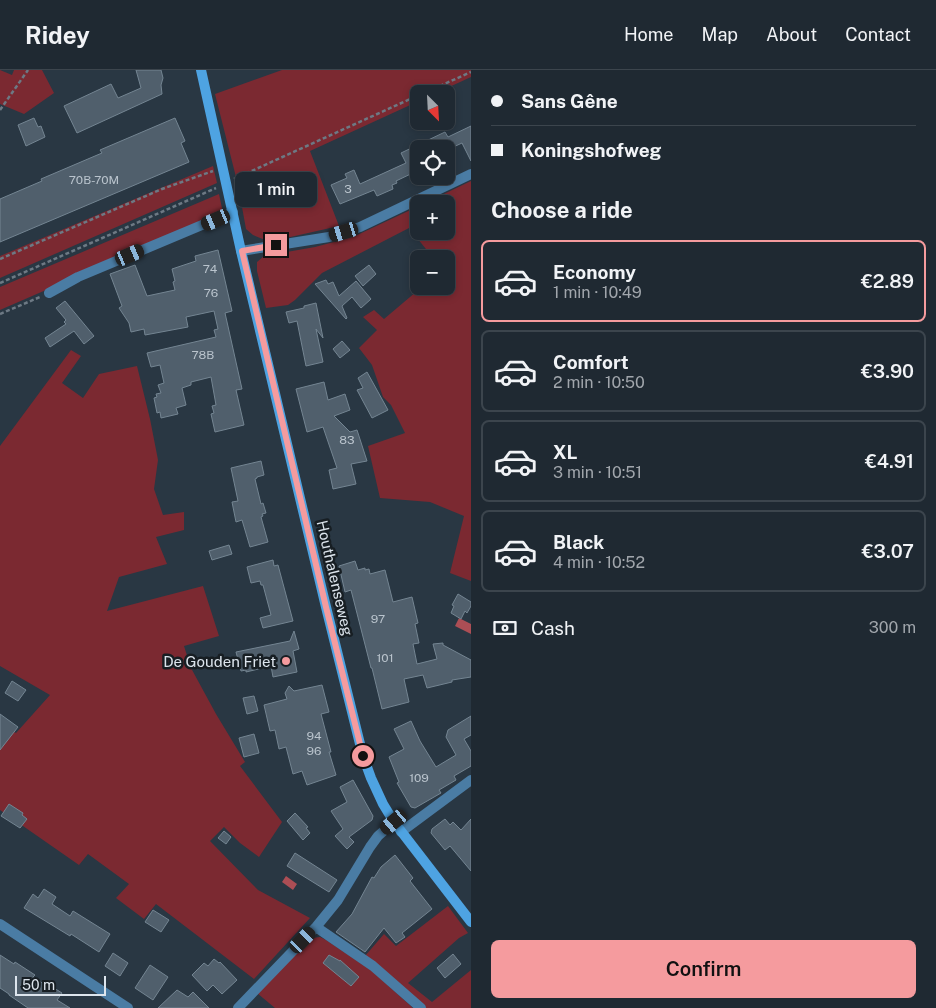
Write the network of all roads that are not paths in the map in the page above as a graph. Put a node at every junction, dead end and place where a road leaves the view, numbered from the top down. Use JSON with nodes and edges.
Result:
{"nodes":[{"id":1,"x":201,"y":70,"type":"edge"},
{"id":2,"x":471,"y":174,"type":"edge"},
{"id":3,"x":233,"y":212,"type":"junction"},
{"id":4,"x":242,"y":251,"type":"junction"},
{"id":5,"x":49,"y":293,"type":"road end"},
{"id":6,"x":471,"y":780,"type":"edge"},
{"id":7,"x":394,"y":822,"type":"junction"},
{"id":8,"x":401,"y":832,"type":"junction"},
{"id":9,"x":471,"y":922,"type":"edge"},
{"id":10,"x":0,"y":924,"type":"edge"},
{"id":11,"x":316,"y":927,"type":"junction"},
{"id":12,"x":128,"y":1008,"type":"edge"},
{"id":13,"x":238,"y":1008,"type":"edge"},
{"id":14,"x":421,"y":1008,"type":"edge"}],
"edges":[{"from":1,"to":3,"type":"street","name":"Houthalenseweg"},
{"from":2,"to":4,"type":"street"},
{"from":3,"to":4,"type":"street","name":"Houthalenseweg"},
{"from":3,"to":5,"type":"street"},
{"from":4,"to":7,"type":"street","name":"Houthalenseweg"},
{"from":6,"to":8,"type":"street"},
{"from":7,"to":8,"type":"street","name":"Houthalenseweg"},
{"from":7,"to":11,"type":"street"},
{"from":8,"to":9,"type":"street","name":"Houthalenseweg"},
{"from":10,"to":12,"type":"street"},
{"from":11,"to":13,"type":"street"},
{"from":11,"to":14,"type":"street"}]}
